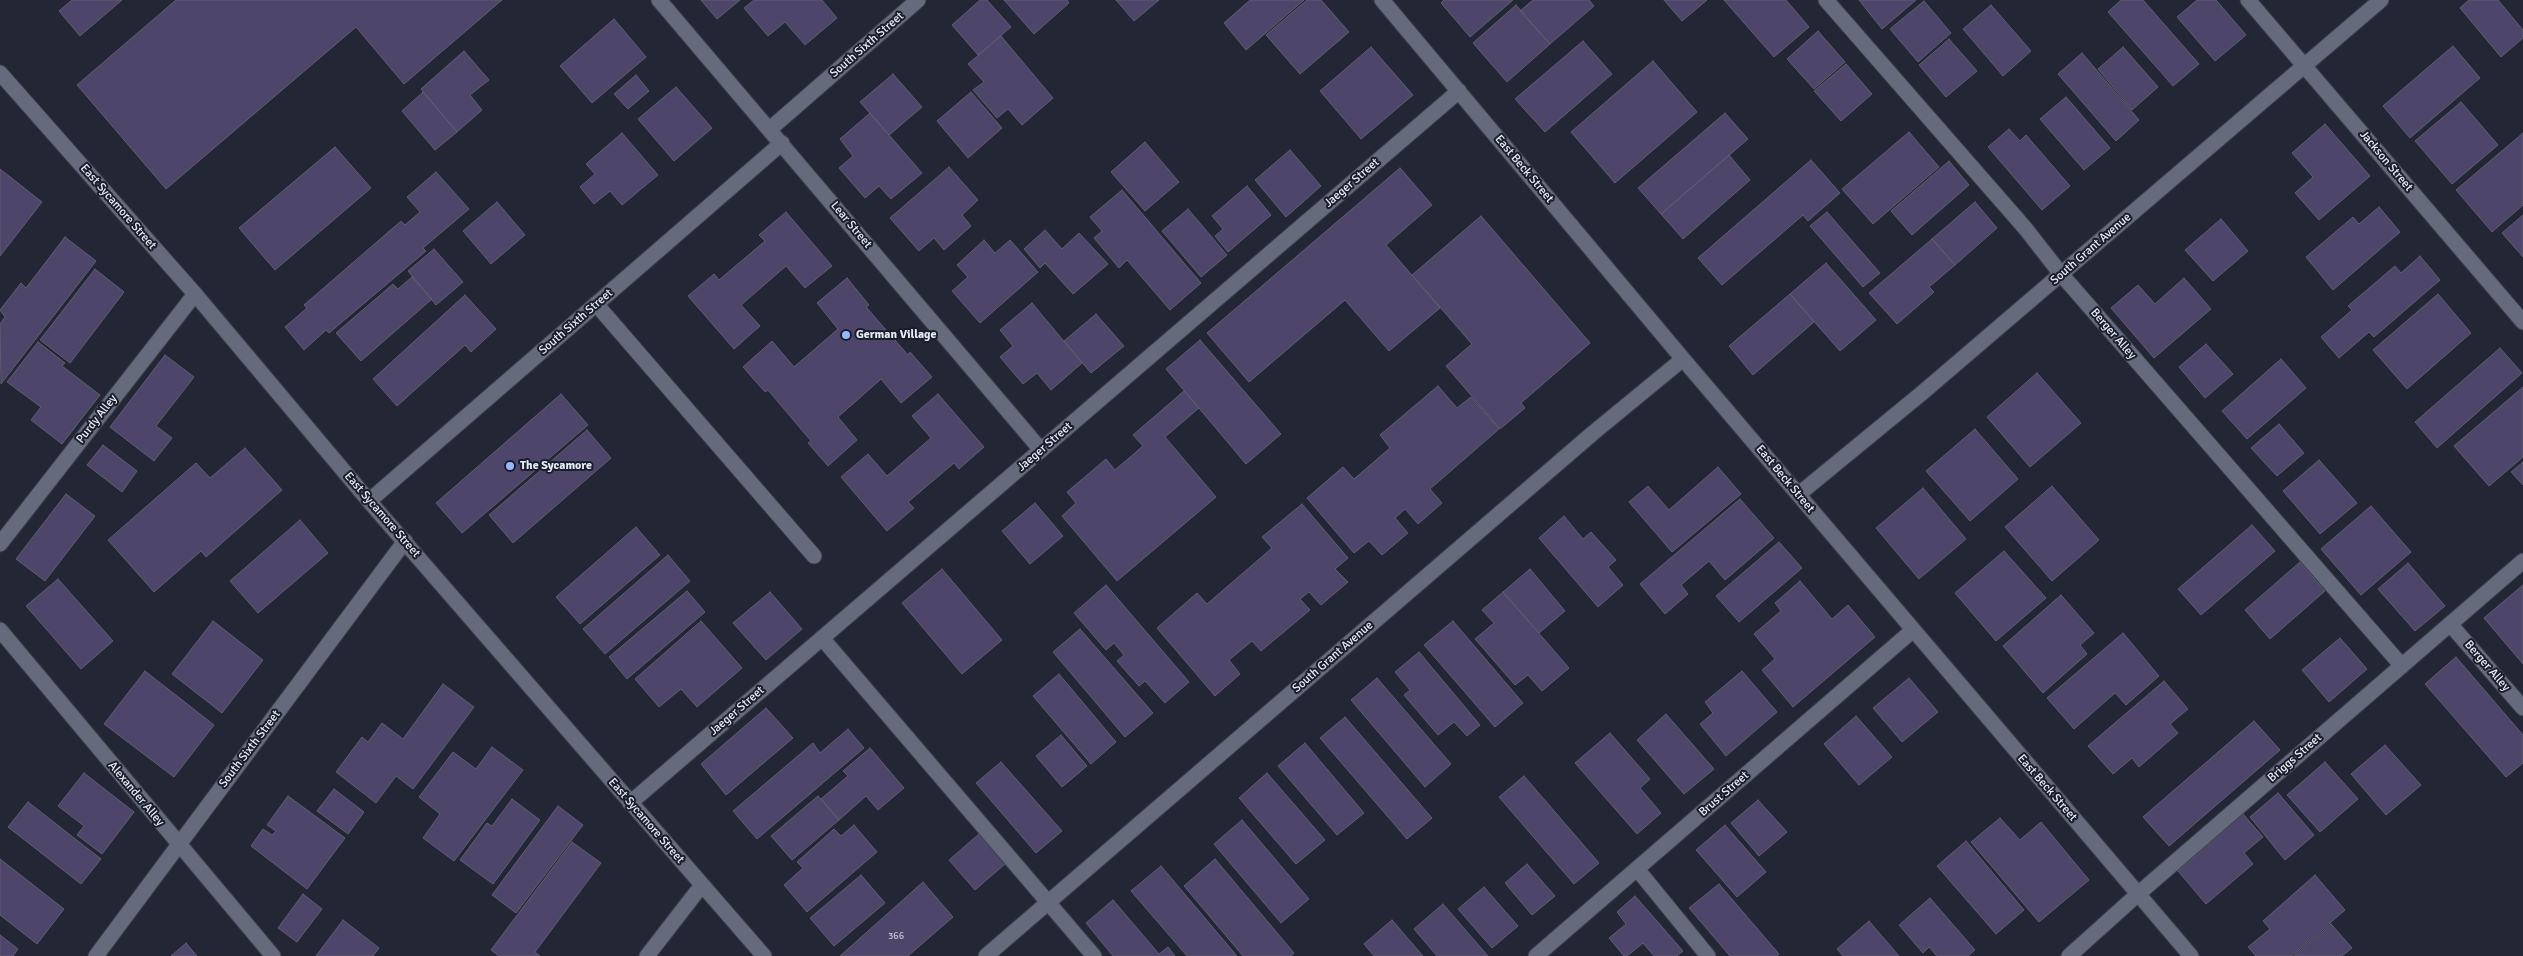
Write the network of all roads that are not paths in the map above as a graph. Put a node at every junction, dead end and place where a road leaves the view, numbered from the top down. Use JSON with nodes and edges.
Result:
{"nodes":[{"id":1,"x":660,"y":0,"type":"edge"},
{"id":2,"x":918,"y":0,"type":"edge"},
{"id":3,"x":1826,"y":0,"type":"edge"},
{"id":4,"x":2248,"y":0,"type":"edge"},
{"id":5,"x":2381,"y":0,"type":"edge"},
{"id":6,"x":1387,"y":2,"type":"edge"},
{"id":7,"x":2305,"y":66,"type":"junction"},
{"id":8,"x":0,"y":73,"type":"edge"},
{"id":9,"x":1459,"y":91,"type":"junction"},
{"id":10,"x":770,"y":129,"type":"junction"},
{"id":11,"x":782,"y":143,"type":"junction"},
{"id":12,"x":2061,"y":274,"type":"junction"},
{"id":13,"x":195,"y":294,"type":"junction"},
{"id":14,"x":596,"y":304,"type":"junction"},
{"id":15,"x":2523,"y":322,"type":"edge"},
{"id":16,"x":1683,"y":359,"type":"junction"},
{"id":17,"x":1041,"y":450,"type":"junction"},
{"id":18,"x":1799,"y":494,"type":"junction"},
{"id":19,"x":369,"y":501,"type":"junction"},
{"id":20,"x":405,"y":541,"type":"junction"},
{"id":21,"x":0,"y":544,"type":"edge"},
{"id":22,"x":814,"y":556,"type":"dead end"},
{"id":23,"x":2523,"y":561,"type":"edge"},
{"id":24,"x":2450,"y":624,"type":"junction"},
{"id":25,"x":0,"y":630,"type":"edge"},
{"id":26,"x":1912,"y":631,"type":"junction"},
{"id":27,"x":822,"y":638,"type":"junction"},
{"id":28,"x":2402,"y":666,"type":"junction"},
{"id":29,"x":2523,"y":708,"type":"edge"},
{"id":30,"x":630,"y":803,"type":"junction"},
{"id":31,"x":178,"y":845,"type":"junction"},
{"id":32,"x":1637,"y":869,"type":"junction"},
{"id":33,"x":702,"y":885,"type":"junction"},
{"id":34,"x":2138,"y":894,"type":"junction"},
{"id":35,"x":1048,"y":903,"type":"junction"},
{"id":36,"x":96,"y":956,"type":"edge"},
{"id":37,"x":273,"y":956,"type":"edge"},
{"id":38,"x":647,"y":956,"type":"edge"},
{"id":39,"x":764,"y":956,"type":"edge"},
{"id":40,"x":986,"y":956,"type":"edge"},
{"id":41,"x":1094,"y":956,"type":"edge"},
{"id":42,"x":1536,"y":956,"type":"edge"},
{"id":43,"x":1708,"y":956,"type":"edge"},
{"id":44,"x":2068,"y":956,"type":"edge"},
{"id":45,"x":2191,"y":956,"type":"edge"}],
"edges":[{"from":1,"to":10,"type":"street","name":"Lear Street"},
{"from":2,"to":10,"type":"street","name":"South Sixth Street"},
{"from":3,"to":12,"type":"street","name":"Berger Alley"},
{"from":4,"to":7,"type":"street","name":"Jackson Street"},
{"from":5,"to":7,"type":"street","name":"South Grant Avenue"},
{"from":6,"to":9,"type":"street","name":"East Beck Street"},
{"from":7,"to":12,"type":"street","name":"South Grant Avenue"},
{"from":7,"to":15,"type":"street","name":"Jackson Street"},
{"from":8,"to":13,"type":"street","name":"East Sycamore Street"},
{"from":9,"to":16,"type":"street","name":"East Beck Street"},
{"from":9,"to":17,"type":"street","name":"Jaeger Street"},
{"from":10,"to":11,"type":"street","name":"Lear Street"},
{"from":11,"to":14,"type":"street","name":"South Sixth Street"},
{"from":11,"to":17,"type":"street","name":"Lear Street"},
{"from":12,"to":18,"type":"street","name":"South Grant Avenue"},
{"from":12,"to":28,"type":"street","name":"Berger Alley"},
{"from":13,"to":19,"type":"street","name":"East Sycamore Street"},
{"from":13,"to":21,"type":"street","name":"Purdy Alley"},
{"from":14,"to":19,"type":"street","name":"South Sixth Street"},
{"from":14,"to":22,"type":"street"},
{"from":16,"to":18,"type":"street","name":"East Beck Street"},
{"from":16,"to":35,"type":"street","name":"South Grant Avenue"},
{"from":17,"to":27,"type":"street","name":"Jaeger Street"},
{"from":18,"to":26,"type":"street","name":"East Beck Street"},
{"from":19,"to":20,"type":"street","name":"East Sycamore Street"},
{"from":20,"to":30,"type":"street","name":"East Sycamore Street"},
{"from":20,"to":31,"type":"street","name":"South Sixth Street"},
{"from":23,"to":24,"type":"street","name":"Briggs Street"},
{"from":24,"to":28,"type":"street","name":"Briggs Street"},
{"from":24,"to":29,"type":"street","name":"Berger Alley"},
{"from":25,"to":31,"type":"street","name":"Alexander Alley"},
{"from":26,"to":32,"type":"street","name":"Brust Street"},
{"from":26,"to":34,"type":"street","name":"East Beck Street"},
{"from":27,"to":30,"type":"street","name":"Jaeger Street"},
{"from":27,"to":35,"type":"street"},
{"from":28,"to":34,"type":"street","name":"Briggs Street"},
{"from":30,"to":33,"type":"street","name":"East Sycamore Street"},
{"from":31,"to":36,"type":"street","name":"South Sixth Street"},
{"from":31,"to":37,"type":"street","name":"Alexander Alley"},
{"from":32,"to":42,"type":"street","name":"Brust Street"},
{"from":32,"to":43,"type":"street"},
{"from":33,"to":38,"type":"street"},
{"from":33,"to":39,"type":"street","name":"East Sycamore Street"},
{"from":34,"to":44,"type":"street","name":"Briggs Street"},
{"from":34,"to":45,"type":"street","name":"East Beck Street"},
{"from":35,"to":40,"type":"street","name":"South Grant Avenue"},
{"from":35,"to":41,"type":"street"}]}
